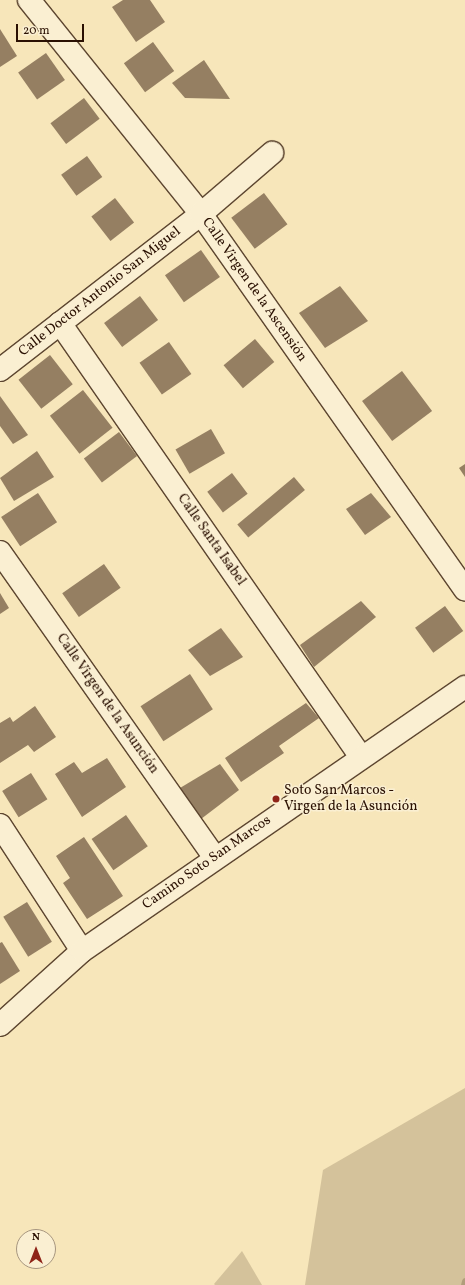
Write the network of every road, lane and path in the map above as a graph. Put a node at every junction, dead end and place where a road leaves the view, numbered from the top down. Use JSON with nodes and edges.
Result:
{"nodes":[{"id":1,"x":29,"y":0,"type":"edge"},
{"id":2,"x":272,"y":153,"type":"dead end"},
{"id":3,"x":201,"y":214,"type":"junction"},
{"id":4,"x":60,"y":323,"type":"junction"},
{"id":5,"x":0,"y":370,"type":"edge"},
{"id":6,"x":0,"y":552,"type":"edge"},
{"id":7,"x":465,"y":590,"type":"edge"},
{"id":8,"x":465,"y":687,"type":"edge"},
{"id":9,"x":361,"y":757,"type":"junction"},
{"id":10,"x":0,"y":825,"type":"edge"},
{"id":11,"x":214,"y":857,"type":"junction"},
{"id":12,"x":82,"y":951,"type":"junction"},
{"id":13,"x":0,"y":1025,"type":"edge"}],
"edges":[{"from":1,"to":3,"type":"street","name":"Calle Virgen de la Ascensión"},
{"from":2,"to":3,"type":"street","name":"Calle Doctor Antonio San Miguel"},
{"from":3,"to":4,"type":"street","name":"Calle Doctor Antonio San Miguel"},
{"from":3,"to":7,"type":"street","name":"Calle Virgen de la Ascensión"},
{"from":4,"to":5,"type":"street","name":"Calle Doctor Antonio San Miguel"},
{"from":4,"to":9,"type":"street","name":"Calle Santa Isabel"},
{"from":6,"to":11,"type":"street","name":"Calle Virgen de la Asunción"},
{"from":8,"to":9,"type":"street","name":"Camino Soto San Marcos"},
{"from":9,"to":11,"type":"street","name":"Camino Soto San Marcos"},
{"from":10,"to":12,"type":"street"},
{"from":11,"to":12,"type":"street","name":"Camino Soto San Marcos"},
{"from":12,"to":13,"type":"street","name":"Camino Soto San Marcos"}]}
